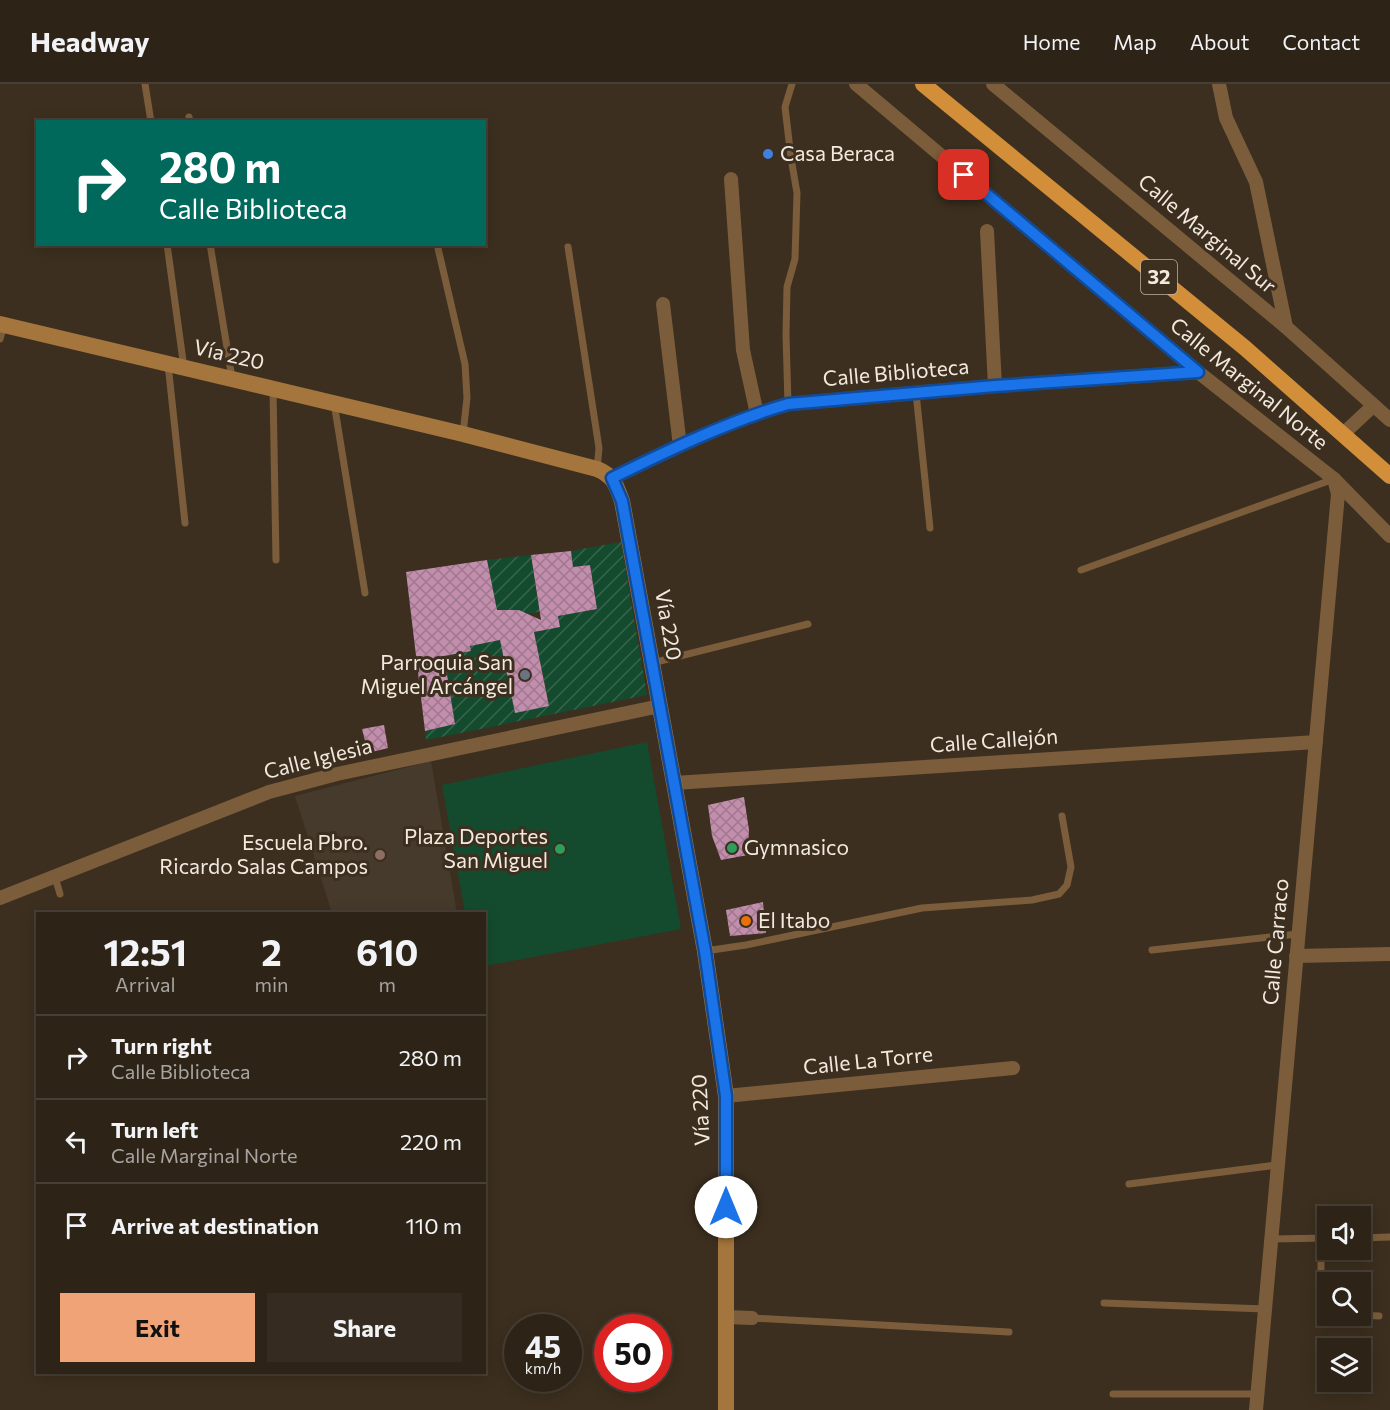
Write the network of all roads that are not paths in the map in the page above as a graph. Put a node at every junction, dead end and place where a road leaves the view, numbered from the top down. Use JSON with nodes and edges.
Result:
{"nodes":[{"id":1,"x":146,"y":84,"type":"edge"},
{"id":2,"x":792,"y":84,"type":"edge"},
{"id":3,"x":856,"y":84,"type":"edge"},
{"id":4,"x":923,"y":84,"type":"edge"},
{"id":5,"x":993,"y":84,"type":"edge"},
{"id":6,"x":1219,"y":84,"type":"edge"},
{"id":7,"x":150,"y":120,"type":"edge"},
{"id":8,"x":731,"y":179,"type":"dead end"},
{"id":9,"x":987,"y":231,"type":"dead end"},
{"id":10,"x":167,"y":246,"type":"edge"},
{"id":11,"x":210,"y":246,"type":"edge"},
{"id":12,"x":437,"y":246,"type":"edge"},
{"id":13,"x":568,"y":247,"type":"dead end"},
{"id":14,"x":663,"y":304,"type":"dead end"},
{"id":15,"x":1286,"y":327,"type":"junction"},
{"id":16,"x":1,"y":330,"type":"edge"},
{"id":17,"x":176,"y":366,"type":"junction"},
{"id":18,"x":1198,"y":372,"type":"junction"},
{"id":19,"x":232,"y":380,"type":"junction"},
{"id":20,"x":995,"y":386,"type":"junction"},
{"id":21,"x":273,"y":389,"type":"junction"},
{"id":22,"x":916,"y":393,"type":"junction"},
{"id":23,"x":333,"y":404,"type":"junction"},
{"id":24,"x":788,"y":404,"type":"junction"},
{"id":25,"x":1373,"y":406,"type":"junction"},
{"id":26,"x":757,"y":414,"type":"junction"},
{"id":27,"x":1390,"y":420,"type":"edge"},
{"id":28,"x":464,"y":434,"type":"junction"},
{"id":29,"x":1343,"y":434,"type":"junction"},
{"id":30,"x":680,"y":446,"type":"junction"},
{"id":31,"x":597,"y":469,"type":"junction"},
{"id":32,"x":1390,"y":476,"type":"edge"},
{"id":33,"x":612,"y":478,"type":"junction"},
{"id":34,"x":1334,"y":479,"type":"junction"},
{"id":35,"x":185,"y":523,"type":"dead end"},
{"id":36,"x":930,"y":528,"type":"dead end"},
{"id":37,"x":1390,"y":536,"type":"edge"},
{"id":38,"x":276,"y":560,"type":"dead end"},
{"id":39,"x":1081,"y":570,"type":"dead end"},
{"id":40,"x":365,"y":593,"type":"dead end"},
{"id":41,"x":808,"y":624,"type":"dead end"},
{"id":42,"x":652,"y":663,"type":"junction"},
{"id":43,"x":660,"y":706,"type":"junction"},
{"id":44,"x":1316,"y":742,"type":"junction"},
{"id":45,"x":674,"y":783,"type":"junction"},
{"id":46,"x":1062,"y":816,"type":"dead end"},
{"id":47,"x":55,"y":877,"type":"junction"},
{"id":48,"x":60,"y":894,"type":"dead end"},
{"id":49,"x":0,"y":898,"type":"edge"},
{"id":50,"x":1298,"y":934,"type":"junction"},
{"id":51,"x":1152,"y":950,"type":"dead end"},
{"id":52,"x":705,"y":951,"type":"junction"},
{"id":53,"x":1390,"y":954,"type":"edge"},
{"id":54,"x":1296,"y":956,"type":"junction"},
{"id":55,"x":1013,"y":1068,"type":"dead end"},
{"id":56,"x":726,"y":1096,"type":"junction"},
{"id":57,"x":1277,"y":1165,"type":"junction"},
{"id":58,"x":1129,"y":1184,"type":"dead end"},
{"id":59,"x":1390,"y":1237,"type":"edge"},
{"id":60,"x":1317,"y":1238,"type":"edge"},
{"id":61,"x":1371,"y":1238,"type":"edge"},
{"id":62,"x":1270,"y":1239,"type":"junction"},
{"id":63,"x":1104,"y":1303,"type":"dead end"},
{"id":64,"x":1264,"y":1309,"type":"junction"},
{"id":65,"x":1371,"y":1316,"type":"edge"},
{"id":66,"x":1379,"y":1316,"type":"dead end"},
{"id":67,"x":726,"y":1317,"type":"junction"},
{"id":68,"x":752,"y":1318,"type":"joint"},
{"id":69,"x":1009,"y":1332,"type":"dead end"},
{"id":70,"x":1113,"y":1394,"type":"dead end"},
{"id":71,"x":1258,"y":1394,"type":"junction"},
{"id":72,"x":726,"y":1410,"type":"edge"},
{"id":73,"x":1256,"y":1410,"type":"edge"}],
"edges":[{"from":1,"to":7,"type":"lane"},
{"from":2,"to":24,"type":"lane"},
{"from":3,"to":18,"type":"street","name":"Calle Marginal Norte"},
{"from":4,"to":29,"type":"highway","number":"32"},
{"from":5,"to":15,"type":"street","name":"Calle Marginal Sur"},
{"from":6,"to":15,"type":"street"},
{"from":8,"to":26,"type":"street"},
{"from":9,"to":20,"type":"street"},
{"from":10,"to":17,"type":"lane"},
{"from":11,"to":19,"type":"lane"},
{"from":12,"to":28,"type":"lane"},
{"from":13,"to":31,"type":"lane"},
{"from":14,"to":30,"type":"street"},
{"from":15,"to":25,"type":"street","name":"Calle Marginal Sur"},
{"from":16,"to":17,"type":"main road","name":"Vía 220"},
{"from":17,"to":19,"type":"main road","name":"Vía 220"},
{"from":17,"to":35,"type":"lane"},
{"from":18,"to":20,"type":"street","name":"Calle Biblioteca"},
{"from":18,"to":34,"type":"street","name":"Calle Marginal Norte"},
{"from":19,"to":21,"type":"main road","name":"Vía 220"},
{"from":20,"to":22,"type":"street","name":"Calle Biblioteca"},
{"from":21,"to":23,"type":"main road","name":"Vía 220"},
{"from":21,"to":38,"type":"lane"},
{"from":22,"to":24,"type":"street","name":"Calle Biblioteca"},
{"from":22,"to":36,"type":"lane"},
{"from":23,"to":28,"type":"main road","name":"Vía 220"},
{"from":23,"to":40,"type":"lane"},
{"from":24,"to":26,"type":"street","name":"Calle Biblioteca"},
{"from":25,"to":27,"type":"street","name":"Calle Marginal Sur"},
{"from":25,"to":29,"type":"street"},
{"from":26,"to":30,"type":"street","name":"Calle Biblioteca"},
{"from":28,"to":31,"type":"main road","name":"Vía 220"},
{"from":29,"to":32,"type":"highway","number":"32"},
{"from":30,"to":33,"type":"street","name":"Calle Biblioteca"},
{"from":31,"to":33,"type":"main road","name":"Vía 220"},
{"from":33,"to":42,"type":"main road","name":"Vía 220"},
{"from":34,"to":37,"type":"street","name":"Calle Marginal Norte"},
{"from":34,"to":39,"type":"lane"},
{"from":34,"to":44,"type":"street","name":"Calle Carraco"},
{"from":41,"to":42,"type":"lane"},
{"from":42,"to":43,"type":"main road","name":"Vía 220"},
{"from":43,"to":45,"type":"main road","name":"Vía 220"},
{"from":43,"to":47,"type":"street","name":"Calle Iglesia"},
{"from":44,"to":45,"type":"street","name":"Calle Callejón"},
{"from":44,"to":50,"type":"street","name":"Calle Carraco"},
{"from":45,"to":52,"type":"main road","name":"Vía 220"},
{"from":46,"to":52,"type":"lane"},
{"from":47,"to":48,"type":"lane"},
{"from":47,"to":49,"type":"street","name":"Calle Iglesia"},
{"from":50,"to":51,"type":"lane"},
{"from":50,"to":54,"type":"street","name":"Calle Carraco"},
{"from":52,"to":56,"type":"main road","name":"Vía 220"},
{"from":53,"to":54,"type":"street"},
{"from":54,"to":57,"type":"street","name":"Calle Carraco"},
{"from":55,"to":56,"type":"street","name":"Calle La Torre"},
{"from":56,"to":67,"type":"main road","name":"Vía 220"},
{"from":57,"to":58,"type":"lane"},
{"from":57,"to":62,"type":"street","name":"Calle Carraco"},
{"from":59,"to":61,"type":"lane"},
{"from":60,"to":62,"type":"lane"},
{"from":62,"to":64,"type":"street","name":"Calle Carraco"},
{"from":63,"to":64,"type":"lane"},
{"from":64,"to":71,"type":"street","name":"Calle Carraco"},
{"from":65,"to":66,"type":"lane"},
{"from":67,"to":68,"type":"street"},
{"from":67,"to":72,"type":"main road","name":"Vía 220"},
{"from":68,"to":69,"type":"lane"},
{"from":70,"to":71,"type":"lane"},
{"from":71,"to":73,"type":"street","name":"Calle Carraco"}]}
